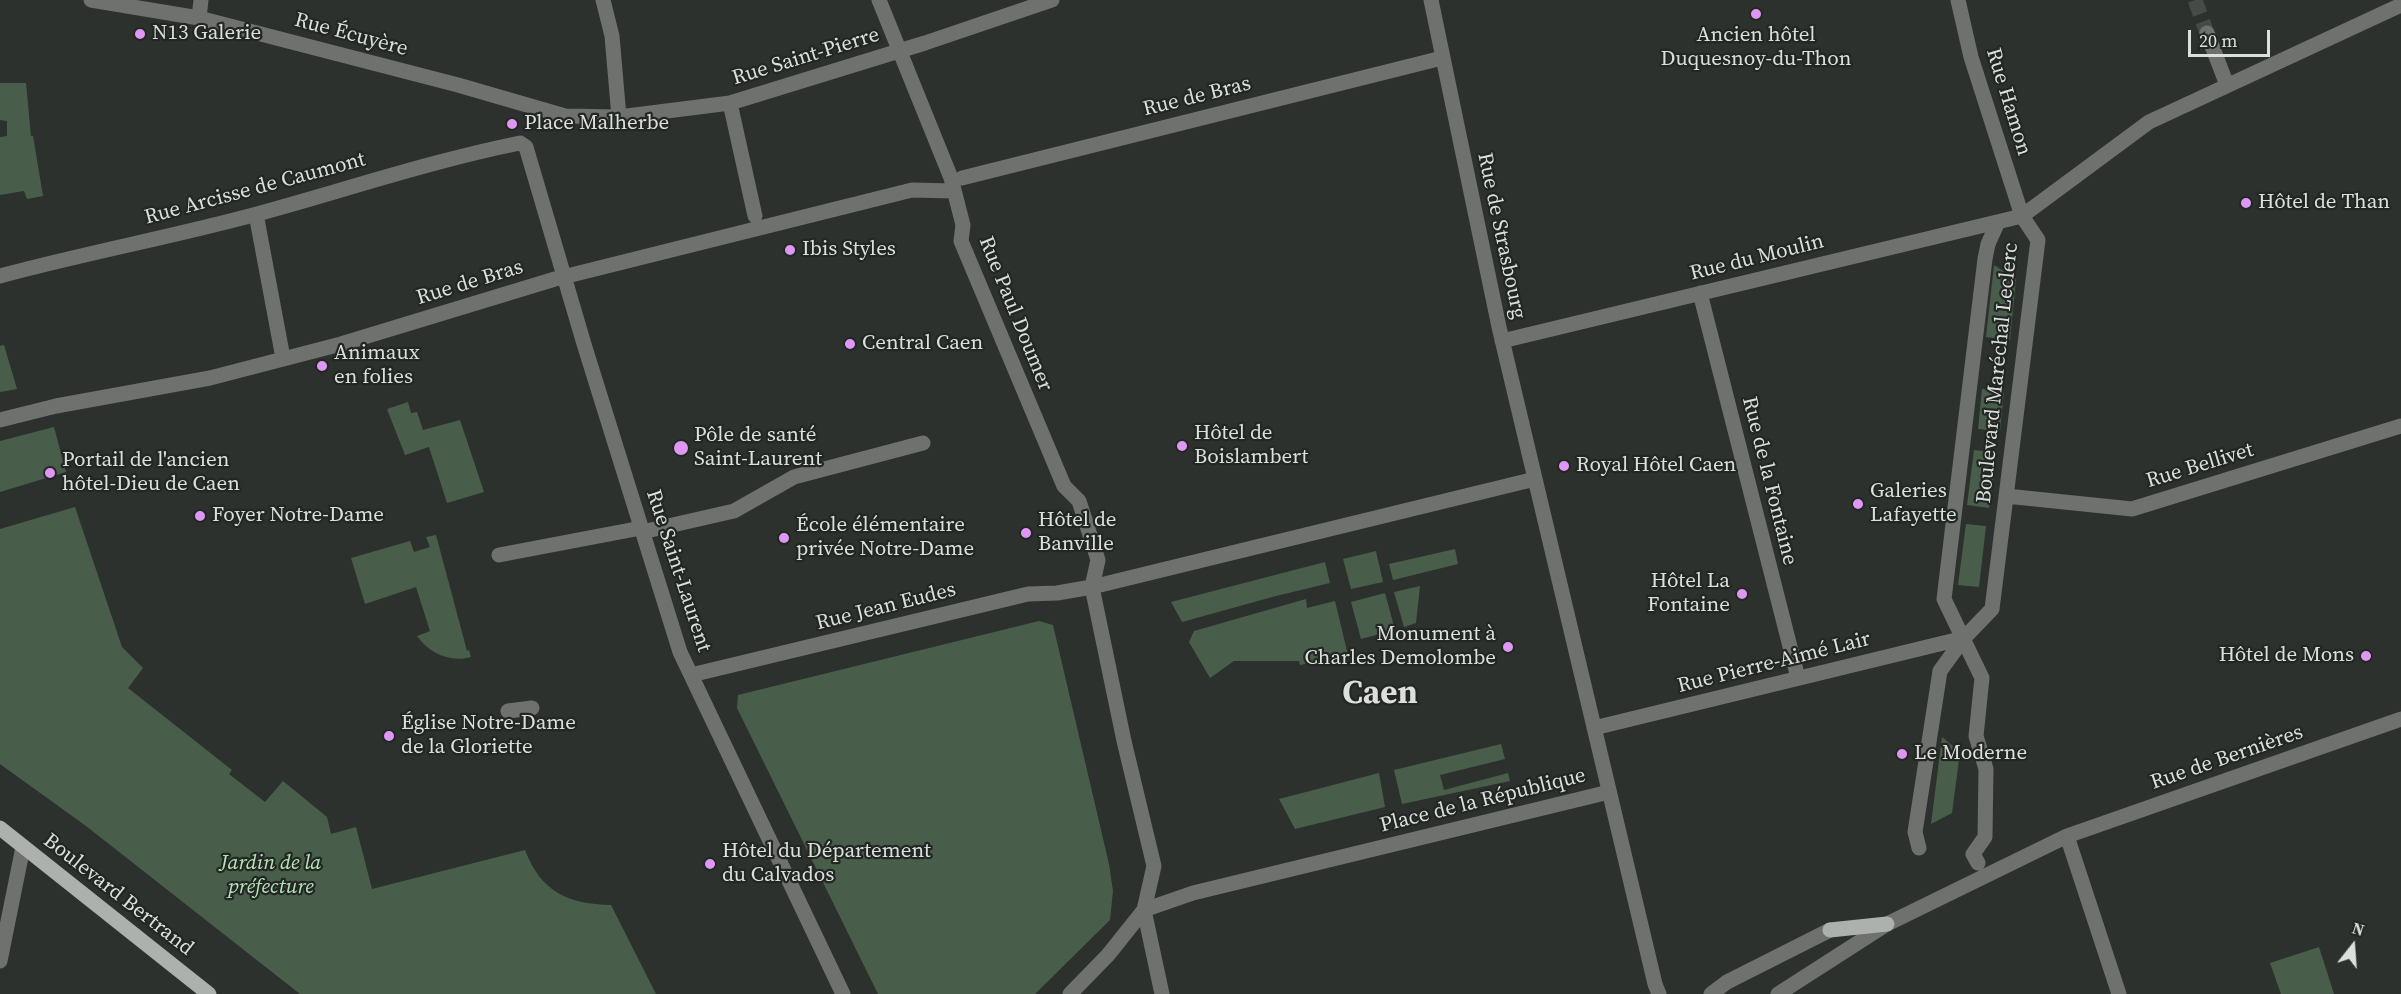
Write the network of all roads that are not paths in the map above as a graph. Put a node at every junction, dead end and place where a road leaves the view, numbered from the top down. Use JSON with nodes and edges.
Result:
{"nodes":[{"id":1,"x":91,"y":0,"type":"edge"},
{"id":2,"x":201,"y":0,"type":"edge"},
{"id":3,"x":603,"y":0,"type":"edge"},
{"id":4,"x":879,"y":0,"type":"edge"},
{"id":5,"x":1052,"y":0,"type":"edge"},
{"id":6,"x":1431,"y":0,"type":"edge"},
{"id":7,"x":1958,"y":0,"type":"edge"},
{"id":8,"x":2401,"y":5,"type":"edge"},
{"id":9,"x":200,"y":18,"type":"junction"},
{"id":10,"x":2207,"y":33,"type":"tunnel mouth"},
{"id":11,"x":899,"y":51,"type":"junction"},
{"id":12,"x":1442,"y":58,"type":"junction"},
{"id":13,"x":2227,"y":85,"type":"junction"},
{"id":14,"x":730,"y":103,"type":"junction"},
{"id":15,"x":565,"y":116,"type":"joint"},
{"id":16,"x":619,"y":117,"type":"junction"},
{"id":17,"x":520,"y":143,"type":"joint"},
{"id":18,"x":958,"y":185,"type":"junction"},
{"id":19,"x":256,"y":214,"type":"junction"},
{"id":20,"x":755,"y":216,"type":"dead end"},
{"id":21,"x":2022,"y":216,"type":"junction"},
{"id":22,"x":1998,"y":222,"type":"junction"},
{"id":23,"x":0,"y":276,"type":"edge"},
{"id":24,"x":564,"y":276,"type":"junction"},
{"id":25,"x":1700,"y":293,"type":"junction"},
{"id":26,"x":1502,"y":341,"type":"junction"},
{"id":27,"x":283,"y":358,"type":"junction"},
{"id":28,"x":0,"y":420,"type":"edge"},
{"id":29,"x":2401,"y":426,"type":"edge"},
{"id":30,"x":923,"y":443,"type":"dead end"},
{"id":31,"x":1535,"y":479,"type":"junction"},
{"id":32,"x":2006,"y":495,"type":"junction"},
{"id":33,"x":641,"y":530,"type":"junction"},
{"id":34,"x":499,"y":555,"type":"dead end"},
{"id":35,"x":1092,"y":586,"type":"junction"},
{"id":36,"x":1964,"y":638,"type":"junction"},
{"id":37,"x":691,"y":675,"type":"junction"},
{"id":38,"x":1798,"y":678,"type":"junction"},
{"id":39,"x":532,"y":708,"type":"dead end"},
{"id":40,"x":508,"y":711,"type":"dead end"},
{"id":41,"x":2401,"y":719,"type":"edge"},
{"id":42,"x":1594,"y":728,"type":"junction"},
{"id":43,"x":1609,"y":792,"type":"junction"},
{"id":44,"x":0,"y":828,"type":"edge"},
{"id":45,"x":2067,"y":836,"type":"junction"},
{"id":46,"x":23,"y":847,"type":"junction"},
{"id":47,"x":1919,"y":848,"type":"dead end"},
{"id":48,"x":1978,"y":863,"type":"dead end"},
{"id":49,"x":1144,"y":910,"type":"junction"},
{"id":50,"x":1887,"y":924,"type":"junction"},
{"id":51,"x":1830,"y":930,"type":"joint"},
{"id":52,"x":0,"y":961,"type":"edge"},
{"id":53,"x":209,"y":994,"type":"edge"},
{"id":54,"x":843,"y":994,"type":"edge"},
{"id":55,"x":1070,"y":994,"type":"edge"},
{"id":56,"x":1162,"y":994,"type":"edge"},
{"id":57,"x":1659,"y":994,"type":"edge"},
{"id":58,"x":1711,"y":994,"type":"edge"},
{"id":59,"x":1778,"y":994,"type":"edge"},
{"id":60,"x":2119,"y":994,"type":"edge"}],
"edges":[{"from":1,"to":9,"type":"street","name":"Rue Écuyère"},
{"from":2,"to":9,"type":"street"},
{"from":3,"to":16,"type":"street"},
{"from":4,"to":11,"type":"street","name":"Rue Paul Doumer"},
{"from":5,"to":11,"type":"street","name":"Rue Saint-Pierre"},
{"from":6,"to":12,"type":"street","name":"Rue de Strasbourg"},
{"from":7,"to":21,"type":"street","name":"Rue Hamon"},
{"from":8,"to":13,"type":"street","name":"Boulevard Maréchal Leclerc"},
{"from":9,"to":15,"type":"street","name":"Rue Écuyère"},
{"from":10,"to":13,"type":"street"},
{"from":11,"to":14,"type":"street","name":"Rue Saint-Pierre"},
{"from":11,"to":18,"type":"street","name":"Rue Paul Doumer"},
{"from":12,"to":18,"type":"street","name":"Rue de Bras"},
{"from":12,"to":26,"type":"street","name":"Rue de Strasbourg"},
{"from":13,"to":21,"type":"street","name":"Boulevard Maréchal Leclerc"},
{"from":14,"to":16,"type":"street","name":"Rue Saint-Pierre"},
{"from":14,"to":20,"type":"street"},
{"from":15,"to":16,"type":"street","name":"Rue Saint-Pierre"},
{"from":17,"to":19,"type":"street","name":"Rue Arcisse de Caumont"},
{"from":17,"to":24,"type":"street","name":"Rue Saint-Laurent"},
{"from":18,"to":24,"type":"street","name":"Rue de Bras"},
{"from":18,"to":35,"type":"street","name":"Rue Paul Doumer"},
{"from":19,"to":23,"type":"street","name":"Rue Arcisse de Caumont"},
{"from":19,"to":27,"type":"street"},
{"from":21,"to":22,"type":"street","name":"Rue du Moulin"},
{"from":21,"to":32,"type":"street","name":"Boulevard Maréchal Leclerc"},
{"from":22,"to":25,"type":"street","name":"Rue du Moulin"},
{"from":22,"to":36,"type":"street","name":"Boulevard Maréchal Leclerc"},
{"from":24,"to":27,"type":"street","name":"Rue de Bras"},
{"from":24,"to":33,"type":"street","name":"Rue Saint-Laurent"},
{"from":25,"to":26,"type":"street","name":"Rue du Moulin"},
{"from":25,"to":38,"type":"street","name":"Rue de la Fontaine"},
{"from":26,"to":31,"type":"street","name":"Rue de Strasbourg"},
{"from":27,"to":28,"type":"street","name":"Rue de Bras"},
{"from":29,"to":32,"type":"street","name":"Rue Bellivet"},
{"from":30,"to":33,"type":"street"},
{"from":31,"to":35,"type":"street"},
{"from":31,"to":42,"type":"street","name":"Place de la République"},
{"from":32,"to":36,"type":"street","name":"Boulevard Maréchal Leclerc"},
{"from":33,"to":34,"type":"street"},
{"from":33,"to":37,"type":"street","name":"Rue Saint-Laurent"},
{"from":35,"to":37,"type":"street","name":"Rue Jean Eudes"},
{"from":35,"to":49,"type":"street"},
{"from":36,"to":38,"type":"street","name":"Rue Pierre-Aimé Lair"},
{"from":36,"to":47,"type":"street","name":"Boulevard Maréchal Leclerc"},
{"from":36,"to":48,"type":"street","name":"Boulevard Maréchal Leclerc"},
{"from":37,"to":54,"type":"street","name":"Rue Saint-Laurent"},
{"from":38,"to":42,"type":"street","name":"Rue Pierre-Aimé Lair"},
{"from":39,"to":40,"type":"street"},
{"from":41,"to":45,"type":"street","name":"Rue de Bernières"},
{"from":42,"to":43,"type":"street","name":"Place de la République"},
{"from":43,"to":49,"type":"street","name":"Place de la République"},
{"from":43,"to":57,"type":"street"},
{"from":44,"to":46,"type":"main road","name":"Boulevard Bertrand"},
{"from":45,"to":50,"type":"street"},
{"from":45,"to":60,"type":"street"},
{"from":46,"to":52,"type":"street"},
{"from":46,"to":53,"type":"main road","name":"Boulevard Bertrand"},
{"from":49,"to":55,"type":"street"},
{"from":49,"to":56,"type":"street"},
{"from":50,"to":51,"type":"main road"},
{"from":50,"to":59,"type":"street"},
{"from":51,"to":58,"type":"street"}]}
